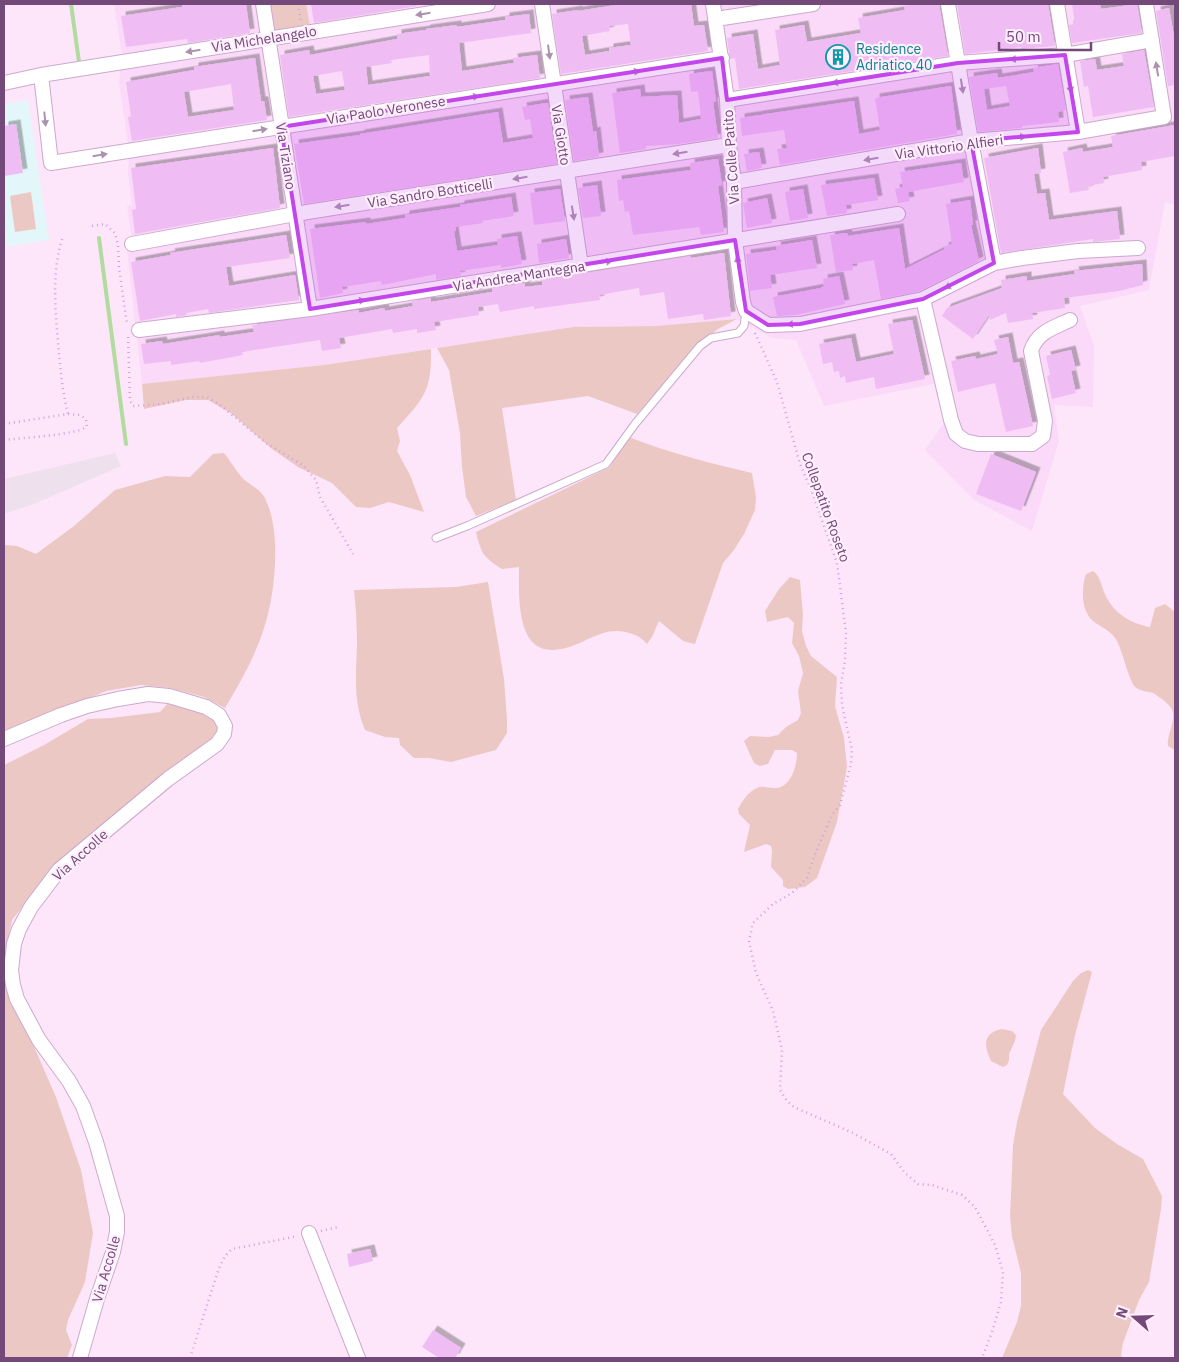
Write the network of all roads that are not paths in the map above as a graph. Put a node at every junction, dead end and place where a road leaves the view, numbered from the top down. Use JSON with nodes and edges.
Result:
{"nodes":[{"id":1,"x":262,"y":4,"type":"edge"},
{"id":2,"x":488,"y":4,"type":"edge"},
{"id":3,"x":542,"y":4,"type":"edge"},
{"id":4,"x":713,"y":4,"type":"edge"},
{"id":5,"x":813,"y":4,"type":"edge"},
{"id":6,"x":948,"y":4,"type":"edge"},
{"id":7,"x":1057,"y":4,"type":"edge"},
{"id":8,"x":1146,"y":4,"type":"edge"},
{"id":9,"x":716,"y":19,"type":"junction"},
{"id":10,"x":268,"y":39,"type":"junction"},
{"id":11,"x":1152,"y":40,"type":"junction"},
{"id":12,"x":1065,"y":55,"type":"junction"},
{"id":13,"x":722,"y":58,"type":"junction"},
{"id":14,"x":958,"y":63,"type":"junction"},
{"id":15,"x":41,"y":75,"type":"junction"},
{"id":16,"x":4,"y":83,"type":"edge"},
{"id":17,"x":553,"y":84,"type":"junction"},
{"id":18,"x":727,"y":100,"type":"junction"},
{"id":19,"x":281,"y":127,"type":"junction"},
{"id":20,"x":1078,"y":132,"type":"junction"},
{"id":21,"x":971,"y":141,"type":"junction"},
{"id":22,"x":728,"y":145,"type":"junction"},
{"id":23,"x":567,"y":171,"type":"junction"},
{"id":24,"x":734,"y":182,"type":"junction"},
{"id":25,"x":295,"y":214,"type":"junction"},
{"id":26,"x":898,"y":214,"type":"dead end"},
{"id":27,"x":735,"y":240,"type":"junction"},
{"id":28,"x":132,"y":244,"type":"dead end"},
{"id":29,"x":1138,"y":248,"type":"dead end"},
{"id":30,"x":994,"y":263,"type":"junction"},
{"id":31,"x":582,"y":266,"type":"junction"},
{"id":32,"x":923,"y":299,"type":"junction"},
{"id":33,"x":310,"y":309,"type":"junction"},
{"id":34,"x":746,"y":311,"type":"junction"},
{"id":35,"x":1070,"y":320,"type":"dead end"},
{"id":36,"x":131,"y":330,"type":"road end"},
{"id":37,"x":436,"y":538,"type":"dead end"},
{"id":38,"x":4,"y":739,"type":"edge"},
{"id":39,"x":309,"y":1234,"type":"road end"},
{"id":40,"x":80,"y":1358,"type":"edge"},
{"id":41,"x":358,"y":1358,"type":"edge"}],
"edges":[{"from":1,"to":10,"type":"street","name":"Via Tiziano"},
{"from":2,"to":10,"type":"street","name":"Via Michelangelo","one_way":true},
{"from":3,"to":17,"type":"street","name":"Via Giotto","one_way":true},
{"from":4,"to":9,"type":"street","name":"Via Colle Patito"},
{"from":5,"to":9,"type":"street"},
{"from":6,"to":14,"type":"street"},
{"from":7,"to":12,"type":"street"},
{"from":8,"to":11,"type":"street"},
{"from":9,"to":13,"type":"street","name":"Via Colle Patito"},
{"from":10,"to":15,"type":"street","name":"Via Michelangelo","one_way":true},
{"from":10,"to":19,"type":"street","name":"Via Tiziano"},
{"from":11,"to":12,"type":"street"},
{"from":20,"to":11,"type":"street","name":"Via Vittorio Alfieri","one_way":true},
{"from":12,"to":14,"type":"street","one_way":true},
{"from":12,"to":20,"type":"street","one_way":true},
{"from":17,"to":13,"type":"street","name":"Via Paolo Veronese","one_way":true},
{"from":13,"to":18,"type":"street","name":"Via Colle Patito"},
{"from":14,"to":18,"type":"street","one_way":true},
{"from":14,"to":21,"type":"street","one_way":true},
{"from":15,"to":16,"type":"street","name":"Via Michelangelo"},
{"from":15,"to":19,"type":"street","name":"Via Paolo Veronese","one_way":true},
{"from":19,"to":17,"type":"street","name":"Via Paolo Veronese","one_way":true},
{"from":17,"to":23,"type":"street","name":"Via Giotto"},
{"from":18,"to":22,"type":"street","name":"Via Colle Patito"},
{"from":19,"to":25,"type":"street","name":"Via Tiziano"},
{"from":21,"to":20,"type":"street","name":"Via Vittorio Alfieri","one_way":true},
{"from":21,"to":24,"type":"street","name":"Via Vittorio Alfieri","one_way":true},
{"from":21,"to":30,"type":"street"},
{"from":22,"to":23,"type":"street","name":"Via Sandro Botticelli","one_way":true},
{"from":22,"to":24,"type":"street","name":"Via Colle Patito"},
{"from":23,"to":25,"type":"street","name":"Via Sandro Botticelli","one_way":true},
{"from":23,"to":31,"type":"street","name":"Via Giotto","one_way":true},
{"from":24,"to":27,"type":"street","name":"Via Colle Patito"},
{"from":25,"to":28,"type":"street","name":"Via Sandro Botticelli"},
{"from":25,"to":33,"type":"street","name":"Via Tiziano"},
{"from":26,"to":27,"type":"street","name":"Via Andrea Mantegna"},
{"from":31,"to":27,"type":"street","name":"Via Andrea Mantegna","one_way":true},
{"from":34,"to":27,"type":"street","name":"Via Colle Patito","one_way":true},
{"from":29,"to":30,"type":"street"},
{"from":30,"to":32,"type":"street","one_way":true},
{"from":33,"to":31,"type":"street","name":"Via Andrea Mantegna","one_way":true},
{"from":32,"to":34,"type":"street","one_way":true},
{"from":32,"to":35,"type":"street"},
{"from":33,"to":36,"type":"street","name":"Via Andrea Mantegna"},
{"from":34,"to":37,"type":"lane"},
{"from":38,"to":40,"type":"street","name":"Via Accolle"},
{"from":39,"to":41,"type":"street"}]}
